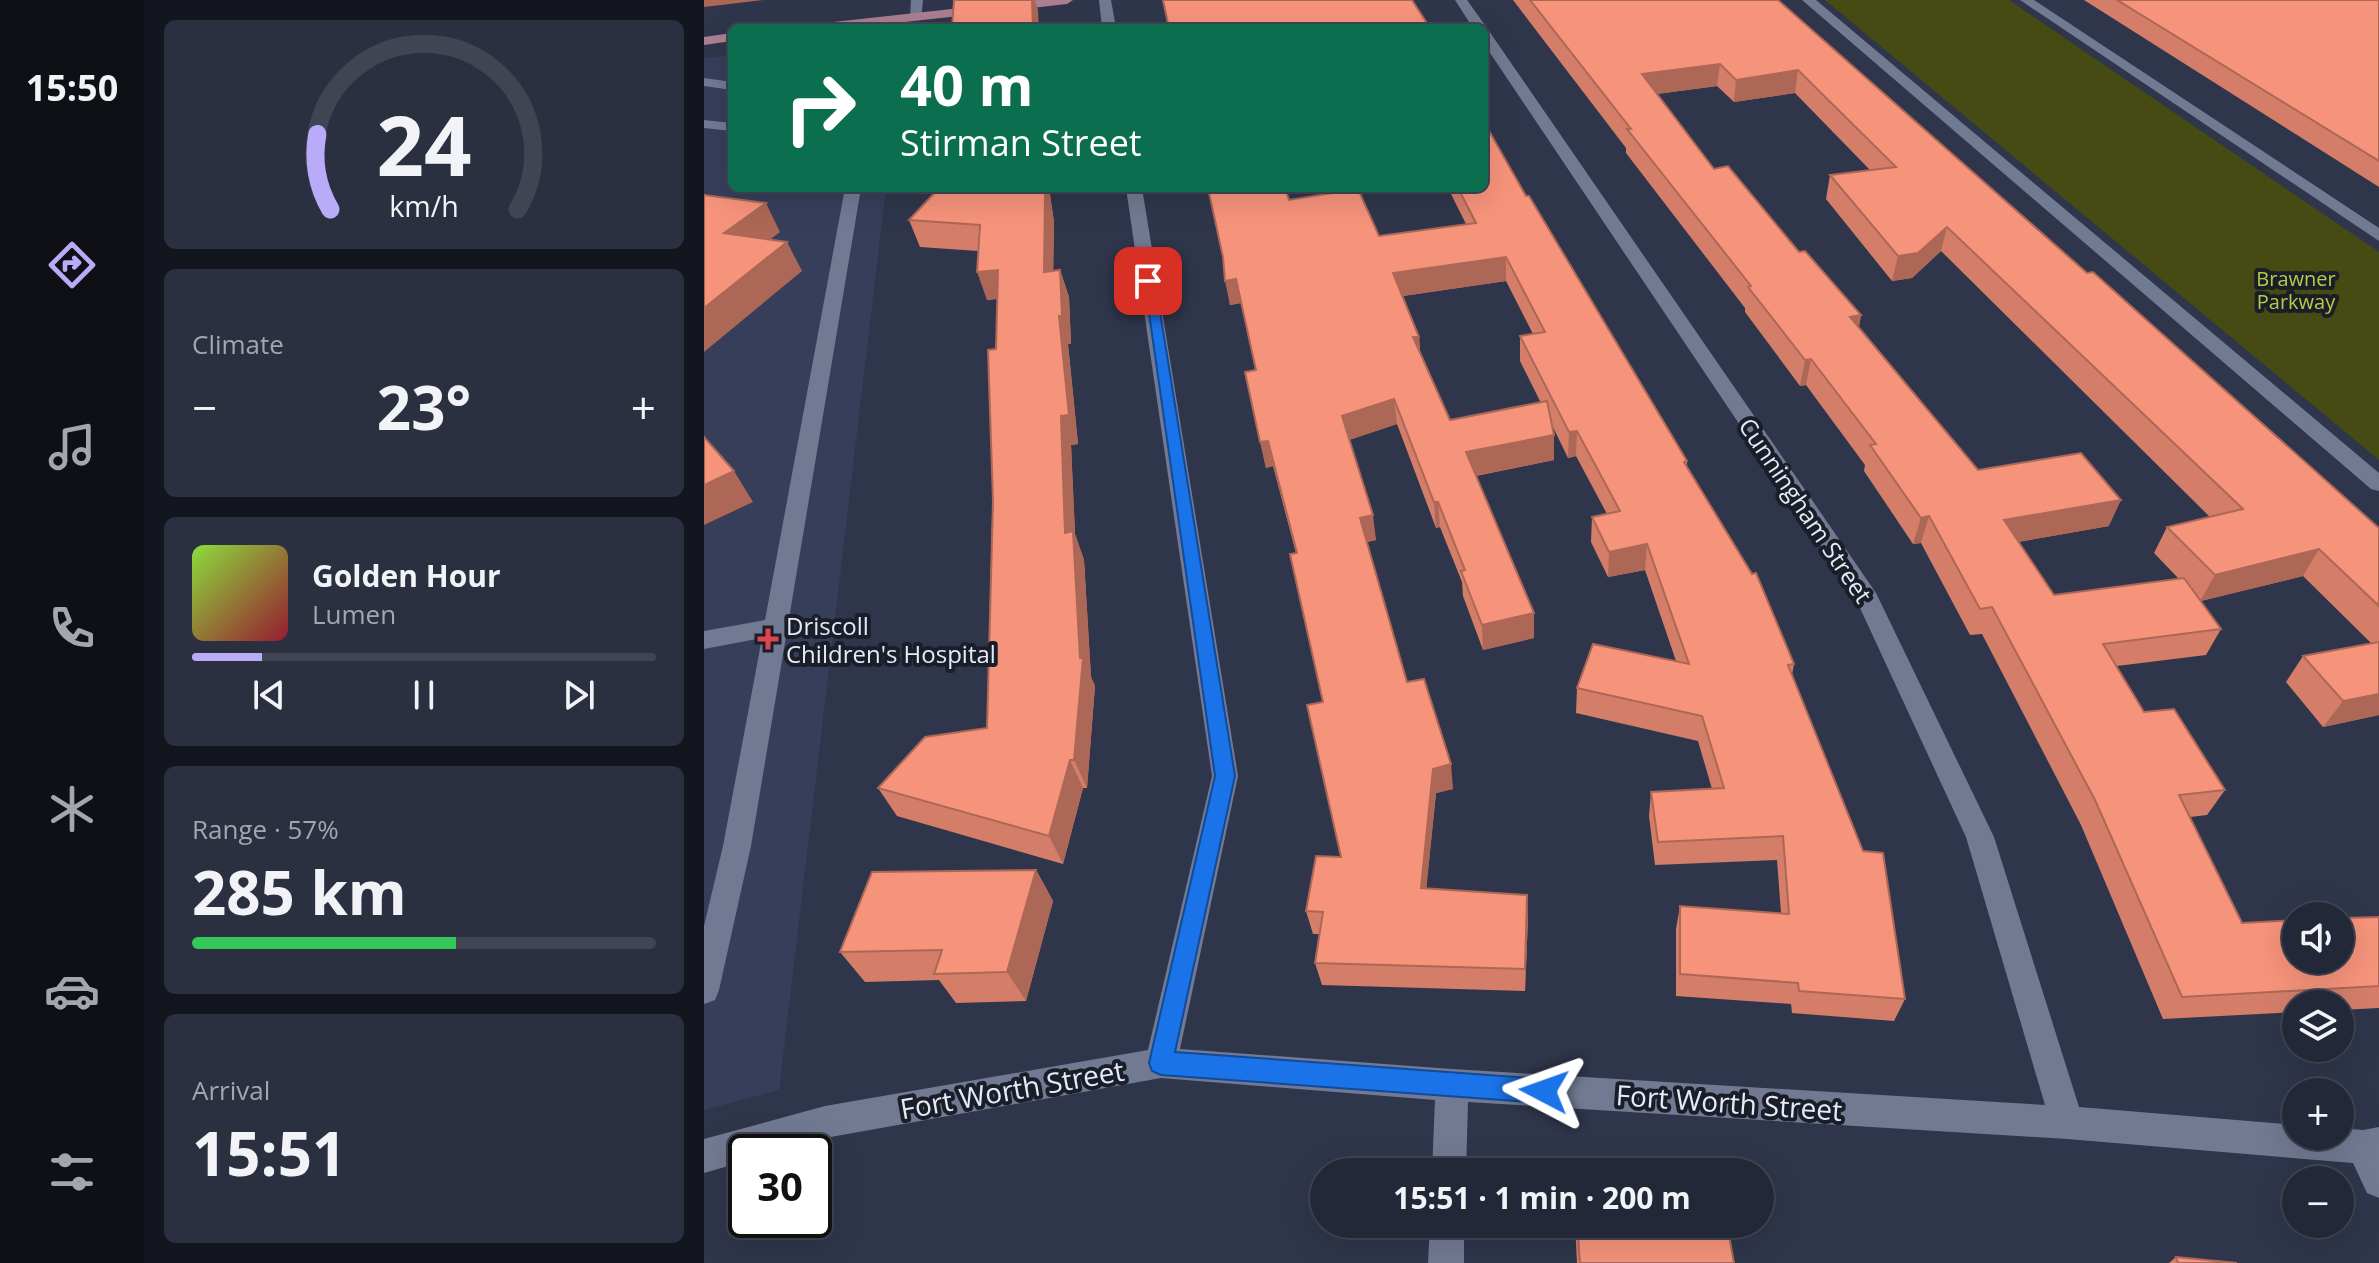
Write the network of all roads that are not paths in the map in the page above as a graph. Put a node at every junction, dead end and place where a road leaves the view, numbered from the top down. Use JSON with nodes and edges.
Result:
{"nodes":[{"id":1,"x":917,"y":0,"type":"edge"},
{"id":2,"x":1067,"y":0,"type":"edge"},
{"id":3,"x":1105,"y":0,"type":"edge"},
{"id":4,"x":1461,"y":0,"type":"edge"},
{"id":5,"x":1808,"y":0,"type":"edge"},
{"id":6,"x":2026,"y":0,"type":"edge"},
{"id":7,"x":916,"y":17,"type":"junction"},
{"id":8,"x":852,"y":24,"type":"edge"},
{"id":9,"x":1108,"y":24,"type":"edge"},
{"id":10,"x":1477,"y":24,"type":"edge"},
{"id":11,"x":728,"y":38,"type":"edge"},
{"id":12,"x":1488,"y":40,"type":"edge"},
{"id":13,"x":704,"y":41,"type":"edge"},
{"id":14,"x":704,"y":82,"type":"edge"},
{"id":15,"x":728,"y":85,"type":"edge"},
{"id":16,"x":704,"y":124,"type":"edge"},
{"id":17,"x":728,"y":127,"type":"edge"},
{"id":18,"x":852,"y":192,"type":"edge"},
{"id":19,"x":1135,"y":192,"type":"edge"},
{"id":20,"x":2379,"y":236,"type":"edge"},
{"id":21,"x":2379,"y":484,"type":"edge"},
{"id":22,"x":775,"y":627,"type":"junction"},
{"id":23,"x":704,"y":640,"type":"edge"},
{"id":24,"x":704,"y":990,"type":"edge"},
{"id":25,"x":1161,"y":1063,"type":"junction"},
{"id":26,"x":1452,"y":1085,"type":"junction"},
{"id":27,"x":2067,"y":1123,"type":"junction"},
{"id":28,"x":2371,"y":1145,"type":"edge"},
{"id":29,"x":704,"y":1156,"type":"edge"},
{"id":30,"x":1449,"y":1158,"type":"edge"},
{"id":31,"x":2379,"y":1181,"type":"edge"},
{"id":32,"x":1447,"y":1238,"type":"edge"},
{"id":33,"x":1446,"y":1263,"type":"edge"}],
"edges":[{"from":1,"to":7,"type":"street"},
{"from":2,"to":7,"type":"main road"},
{"from":3,"to":9,"type":"street"},
{"from":4,"to":10,"type":"street"},
{"from":5,"to":21,"type":"street"},
{"from":6,"to":20,"type":"street"},
{"from":7,"to":8,"type":"main road"},
{"from":11,"to":13,"type":"main road"},
{"from":12,"to":27,"type":"street","name":"Cunningham Street"},
{"from":14,"to":15,"type":"street"},
{"from":16,"to":17,"type":"street"},
{"from":18,"to":22,"type":"street"},
{"from":19,"to":25,"type":"street"},
{"from":22,"to":23,"type":"street"},
{"from":22,"to":24,"type":"street"},
{"from":25,"to":26,"type":"street","name":"Fort Worth Street"},
{"from":25,"to":29,"type":"street","name":"Fort Worth Street"},
{"from":26,"to":27,"type":"street","name":"Fort Worth Street"},
{"from":26,"to":30,"type":"street"},
{"from":27,"to":28,"type":"street","name":"Fort Worth Street"},
{"from":28,"to":31,"type":"street"},
{"from":32,"to":33,"type":"street"}]}
